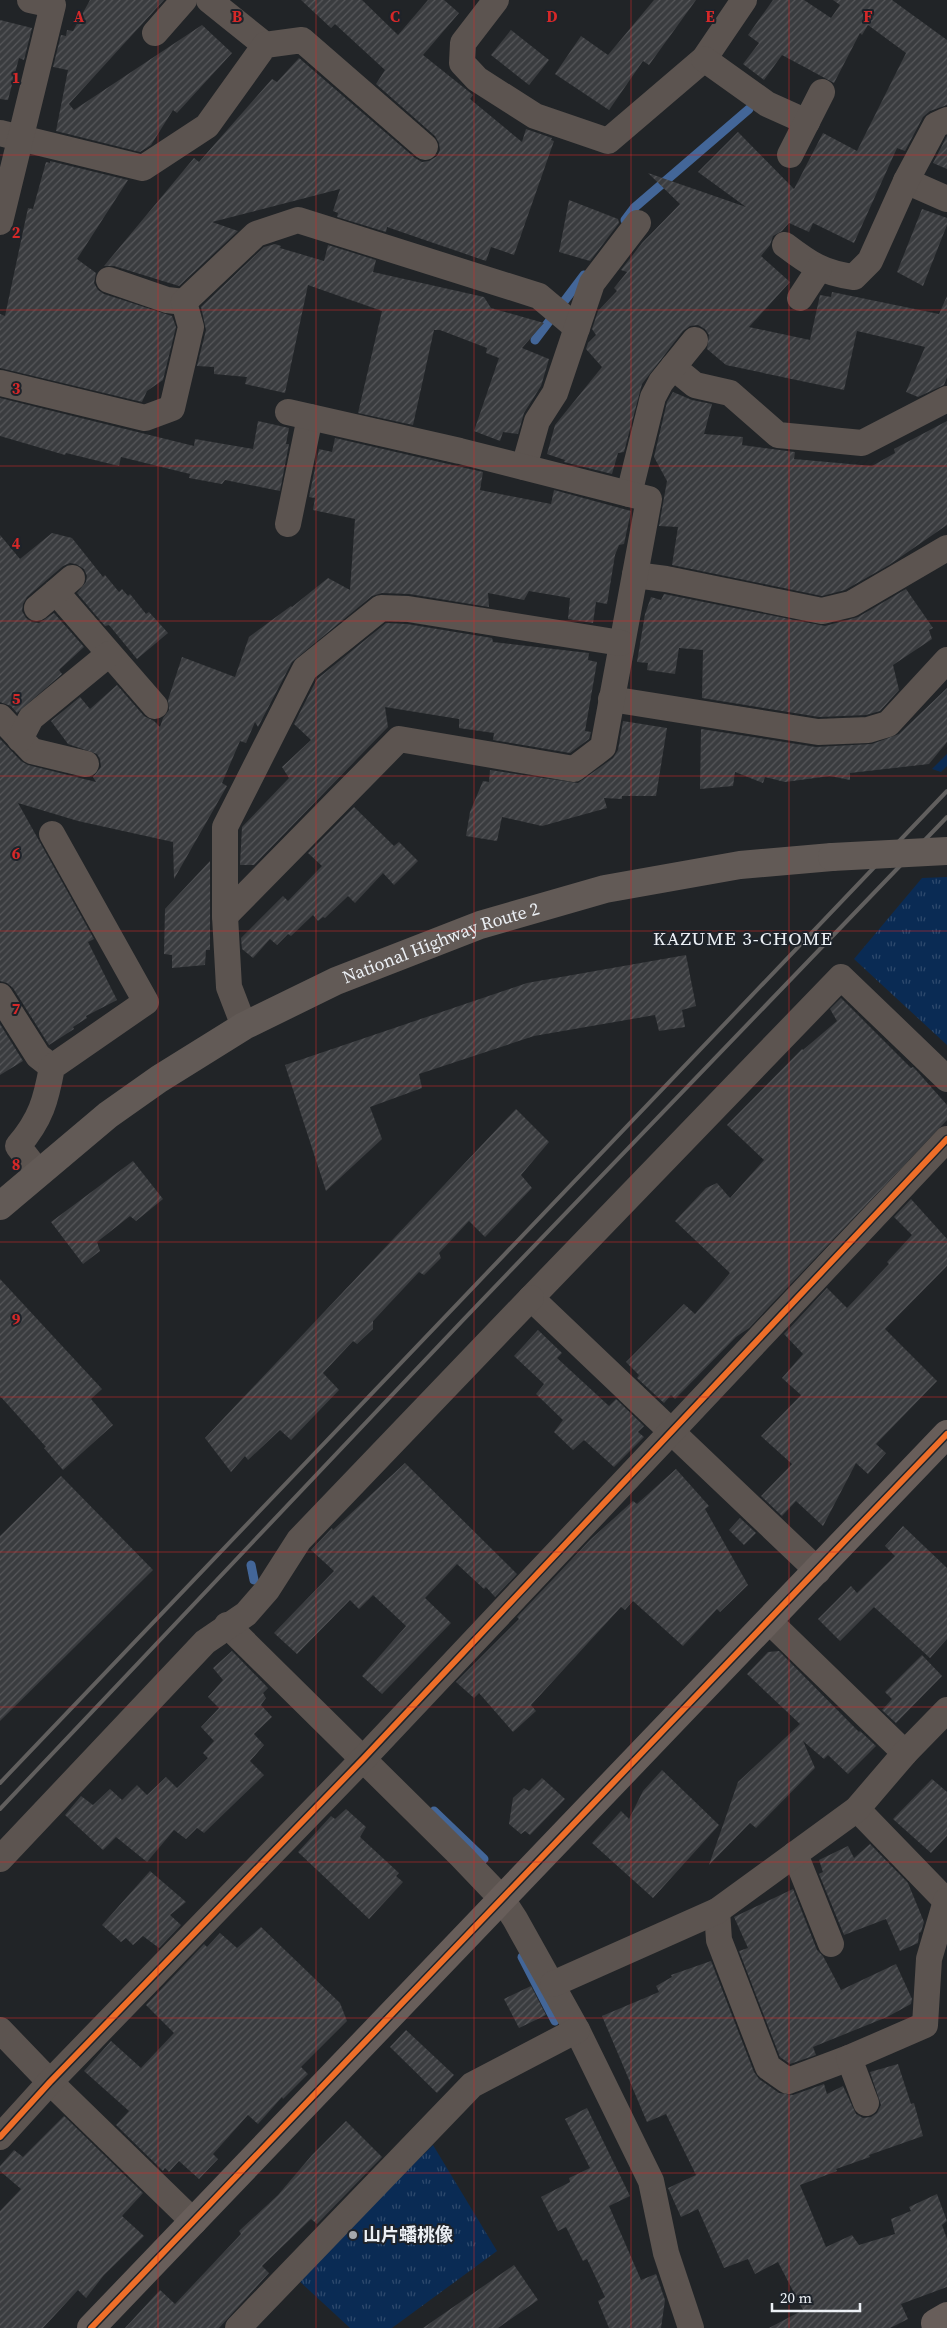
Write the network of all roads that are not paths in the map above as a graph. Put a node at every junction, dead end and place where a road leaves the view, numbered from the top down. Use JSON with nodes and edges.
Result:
{"nodes":[{"id":1,"x":184,"y":0,"type":"edge"},
{"id":2,"x":209,"y":0,"type":"edge"},
{"id":3,"x":496,"y":0,"type":"edge"},
{"id":4,"x":744,"y":0,"type":"edge"},
{"id":5,"x":46,"y":2,"type":"edge"},
{"id":6,"x":155,"y":33,"type":"dead end"},
{"id":7,"x":266,"y":46,"type":"junction"},
{"id":8,"x":704,"y":59,"type":"junction"},
{"id":9,"x":822,"y":92,"type":"dead end"},
{"id":10,"x":947,"y":120,"type":"edge"},
{"id":11,"x":807,"y":122,"type":"junction"},
{"id":12,"x":10,"y":135,"type":"edge"},
{"id":13,"x":425,"y":147,"type":"dead end"},
{"id":14,"x":790,"y":155,"type":"dead end"},
{"id":15,"x":906,"y":181,"type":"junction"},
{"id":16,"x":947,"y":199,"type":"edge"},
{"id":17,"x":0,"y":222,"type":"edge"},
{"id":18,"x":638,"y":223,"type":"dead end"},
{"id":19,"x":786,"y":245,"type":"dead end"},
{"id":20,"x":819,"y":269,"type":"junction"},
{"id":21,"x":108,"y":280,"type":"dead end"},
{"id":22,"x":800,"y":298,"type":"dead end"},
{"id":23,"x":184,"y":302,"type":"junction"},
{"id":24,"x":576,"y":328,"type":"junction"},
{"id":25,"x":695,"y":340,"type":"dead end"},
{"id":26,"x":673,"y":367,"type":"junction"},
{"id":27,"x":0,"y":383,"type":"edge"},
{"id":28,"x":947,"y":399,"type":"edge"},
{"id":29,"x":524,"y":467,"type":"junction"},
{"id":30,"x":629,"y":494,"type":"junction"},
{"id":31,"x":288,"y":524,"type":"dead end"},
{"id":32,"x":947,"y":548,"type":"edge"},
{"id":33,"x":634,"y":575,"type":"junction"},
{"id":34,"x":55,"y":593,"type":"dead end"},
{"id":35,"x":621,"y":643,"type":"junction"},
{"id":36,"x":109,"y":654,"type":"junction"},
{"id":37,"x":947,"y":660,"type":"edge"},
{"id":38,"x":611,"y":699,"type":"junction"},
{"id":39,"x":155,"y":706,"type":"dead end"},
{"id":40,"x":0,"y":717,"type":"edge"},
{"id":41,"x":20,"y":739,"type":"junction"},
{"id":42,"x":86,"y":764,"type":"dead end"},
{"id":43,"x":52,"y":834,"type":"dead end"},
{"id":44,"x":947,"y":851,"type":"edge"},
{"id":45,"x":225,"y":916,"type":"junction"},
{"id":46,"x":0,"y":996,"type":"edge"},
{"id":47,"x":244,"y":1026,"type":"junction"},
{"id":48,"x":52,"y":1067,"type":"junction"},
{"id":49,"x":947,"y":1079,"type":"edge"},
{"id":50,"x":947,"y":1139,"type":"edge"},
{"id":51,"x":38,"y":1172,"type":"junction"},
{"id":52,"x":0,"y":1206,"type":"edge"},
{"id":53,"x":531,"y":1298,"type":"junction"},
{"id":54,"x":671,"y":1433,"type":"junction"},
{"id":55,"x":947,"y":1434,"type":"edge"},
{"id":56,"x":818,"y":1571,"type":"junction"},
{"id":57,"x":769,"y":1621,"type":"junction"},
{"id":58,"x":227,"y":1625,"type":"junction"},
{"id":59,"x":947,"y":1710,"type":"edge"},
{"id":60,"x":905,"y":1753,"type":"junction"},
{"id":61,"x":363,"y":1759,"type":"junction"},
{"id":62,"x":857,"y":1809,"type":"junction"},
{"id":63,"x":795,"y":1854,"type":"junction"},
{"id":64,"x":0,"y":1859,"type":"edge"},
{"id":65,"x":502,"y":1899,"type":"junction"},
{"id":66,"x":946,"y":1902,"type":"edge"},
{"id":67,"x":717,"y":1911,"type":"junction"},
{"id":68,"x":831,"y":1944,"type":"dead end"},
{"id":69,"x":553,"y":1984,"type":"junction"},
{"id":70,"x":0,"y":2030,"type":"edge"},
{"id":71,"x":577,"y":2030,"type":"junction"},
{"id":72,"x":849,"y":2058,"type":"junction"},
{"id":73,"x":50,"y":2082,"type":"junction"},
{"id":74,"x":866,"y":2103,"type":"dead end"},
{"id":75,"x":0,"y":2137,"type":"edge"},
{"id":76,"x":194,"y":2222,"type":"junction"},
{"id":77,"x":90,"y":2328,"type":"edge"},
{"id":78,"x":238,"y":2328,"type":"edge"},
{"id":79,"x":691,"y":2328,"type":"edge"}],
"edges":[{"from":1,"to":6,"type":"street"},
{"from":2,"to":7,"type":"street"},
{"from":3,"to":8,"type":"street"},
{"from":4,"to":8,"type":"street"},
{"from":5,"to":12,"type":"street"},
{"from":7,"to":12,"type":"street"},
{"from":7,"to":13,"type":"street"},
{"from":8,"to":11,"type":"street"},
{"from":9,"to":11,"type":"street"},
{"from":10,"to":15,"type":"street"},
{"from":11,"to":14,"type":"street"},
{"from":12,"to":17,"type":"street"},
{"from":15,"to":16,"type":"street"},
{"from":15,"to":20,"type":"street"},
{"from":18,"to":24,"type":"street"},
{"from":19,"to":20,"type":"street"},
{"from":20,"to":22,"type":"street"},
{"from":21,"to":23,"type":"street"},
{"from":23,"to":24,"type":"street"},
{"from":23,"to":27,"type":"street"},
{"from":24,"to":29,"type":"street"},
{"from":25,"to":26,"type":"street"},
{"from":26,"to":28,"type":"street"},
{"from":26,"to":30,"type":"street"},
{"from":29,"to":30,"type":"street"},
{"from":29,"to":31,"type":"street"},
{"from":30,"to":33,"type":"street"},
{"from":32,"to":33,"type":"street"},
{"from":33,"to":35,"type":"street"},
{"from":34,"to":36,"type":"street"},
{"from":35,"to":38,"type":"street"},
{"from":35,"to":45,"type":"street"},
{"from":36,"to":39,"type":"street"},
{"from":36,"to":41,"type":"street"},
{"from":37,"to":38,"type":"street"},
{"from":38,"to":45,"type":"street"},
{"from":40,"to":41,"type":"street"},
{"from":41,"to":42,"type":"street"},
{"from":43,"to":48,"type":"street"},
{"from":44,"to":47,"type":"highway","name":"National Highway Route 2","bridge":true},
{"from":45,"to":47,"type":"street"},
{"from":46,"to":48,"type":"street"},
{"from":47,"to":51,"type":"highway","name":"National Highway Route 2"},
{"from":48,"to":51,"type":"street"},
{"from":49,"to":53,"type":"street"},
{"from":50,"to":54,"type":"street"},
{"from":51,"to":52,"type":"highway","name":"National Highway Route 2"},
{"from":53,"to":54,"type":"street"},
{"from":53,"to":58,"type":"street"},
{"from":54,"to":56,"type":"street"},
{"from":54,"to":61,"type":"street"},
{"from":55,"to":56,"type":"street"},
{"from":56,"to":57,"type":"street"},
{"from":57,"to":60,"type":"street"},
{"from":57,"to":65,"type":"street"},
{"from":58,"to":61,"type":"street"},
{"from":58,"to":64,"type":"street"},
{"from":59,"to":60,"type":"street"},
{"from":60,"to":62,"type":"street"},
{"from":61,"to":65,"type":"street"},
{"from":61,"to":73,"type":"street"},
{"from":62,"to":63,"type":"street"},
{"from":62,"to":66,"type":"street"},
{"from":63,"to":67,"type":"street"},
{"from":63,"to":68,"type":"street"},
{"from":65,"to":69,"type":"street"},
{"from":65,"to":76,"type":"street"},
{"from":66,"to":72,"type":"street"},
{"from":67,"to":69,"type":"street"},
{"from":67,"to":72,"type":"street"},
{"from":69,"to":71,"type":"street"},
{"from":70,"to":73,"type":"street"},
{"from":71,"to":78,"type":"street"},
{"from":71,"to":79,"type":"street"},
{"from":72,"to":74,"type":"street"},
{"from":73,"to":75,"type":"street"},
{"from":73,"to":76,"type":"street"},
{"from":76,"to":77,"type":"street"}]}
